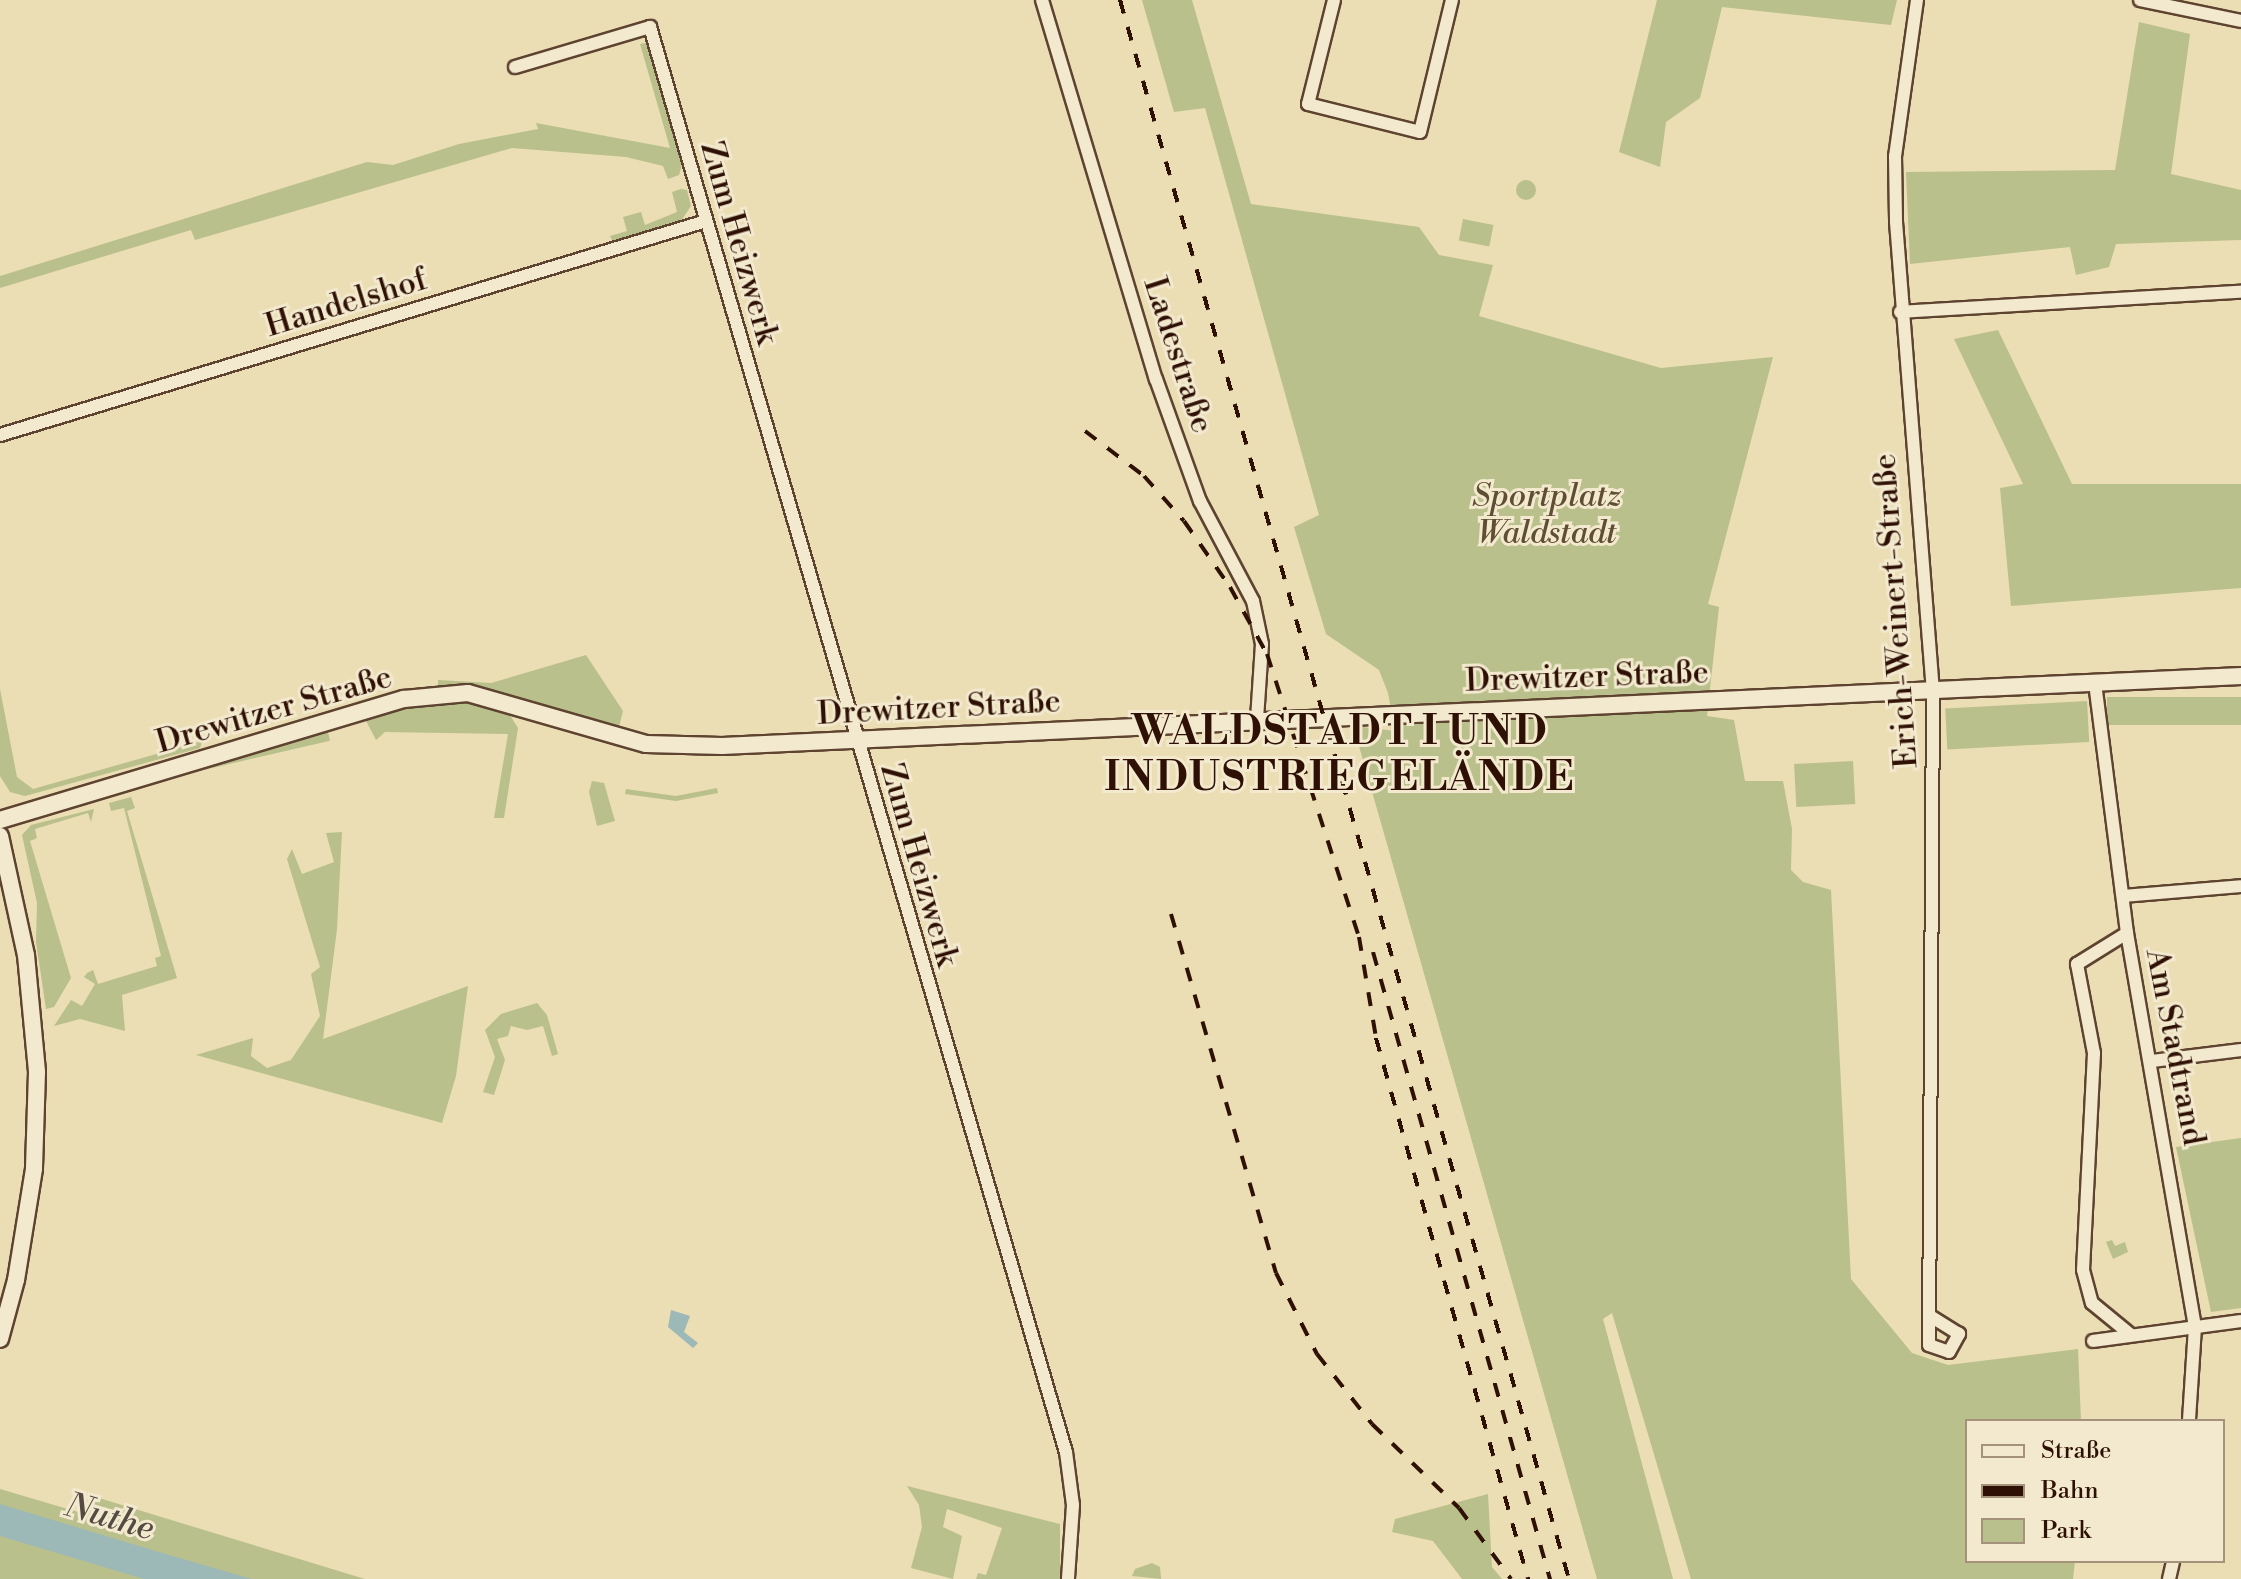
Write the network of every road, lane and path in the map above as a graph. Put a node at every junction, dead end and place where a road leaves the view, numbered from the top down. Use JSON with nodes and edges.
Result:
{"nodes":[{"id":1,"x":1042,"y":0,"type":"edge"},
{"id":2,"x":1334,"y":0,"type":"edge"},
{"id":3,"x":1452,"y":0,"type":"edge"},
{"id":4,"x":1917,"y":0,"type":"edge"},
{"id":5,"x":2140,"y":0,"type":"edge"},
{"id":6,"x":2241,"y":21,"type":"edge"},
{"id":7,"x":515,"y":67,"type":"dead end"},
{"id":8,"x":706,"y":221,"type":"junction"},
{"id":9,"x":2241,"y":292,"type":"edge"},
{"id":10,"x":1900,"y":312,"type":"junction"},
{"id":11,"x":0,"y":435,"type":"edge"},
{"id":12,"x":2241,"y":676,"type":"edge"},
{"id":13,"x":2095,"y":683,"type":"junction"},
{"id":14,"x":1933,"y":689,"type":"junction"},
{"id":15,"x":1257,"y":720,"type":"junction"},
{"id":16,"x":856,"y":740,"type":"junction"},
{"id":17,"x":0,"y":820,"type":"edge"},
{"id":18,"x":0,"y":836,"type":"edge"},
{"id":19,"x":2241,"y":886,"type":"edge"},
{"id":20,"x":2123,"y":896,"type":"junction"},
{"id":21,"x":2127,"y":933,"type":"junction"},
{"id":22,"x":2241,"y":1050,"type":"edge"},
{"id":23,"x":2152,"y":1061,"type":"junction"},
{"id":24,"x":1930,"y":1316,"type":"dead end"},
{"id":25,"x":2241,"y":1321,"type":"edge"},
{"id":26,"x":2195,"y":1327,"type":"junction"},
{"id":27,"x":2131,"y":1335,"type":"junction"},
{"id":28,"x":0,"y":1339,"type":"edge"},
{"id":29,"x":2093,"y":1341,"type":"dead end"},
{"id":30,"x":2189,"y":1419,"type":"edge"},
{"id":31,"x":1068,"y":1579,"type":"edge"}],
"edges":[{"from":1,"to":15,"type":"street","name":"Ladestraße"},
{"from":2,"to":3,"type":"street"},
{"from":4,"to":10,"type":"street","name":"Erich-Weinert-Straße"},
{"from":5,"to":6,"type":"street"},
{"from":7,"to":8,"type":"street","name":"Zum Heizwerk"},
{"from":8,"to":11,"type":"street","name":"Handelshof"},
{"from":8,"to":16,"type":"street","name":"Zum Heizwerk"},
{"from":9,"to":10,"type":"street"},
{"from":10,"to":14,"type":"street","name":"Erich-Weinert-Straße"},
{"from":12,"to":13,"type":"street","name":"Drewitzer Straße"},
{"from":13,"to":14,"type":"street","name":"Drewitzer Straße"},
{"from":13,"to":20,"type":"street","name":"Am Stadtrand"},
{"from":14,"to":15,"type":"street","name":"Drewitzer Straße"},
{"from":14,"to":24,"type":"street","name":"Erich-Weinert-Straße"},
{"from":15,"to":16,"type":"street","name":"Drewitzer Straße"},
{"from":16,"to":17,"type":"street","name":"Drewitzer Straße"},
{"from":16,"to":31,"type":"street","name":"Zum Heizwerk"},
{"from":18,"to":28,"type":"street"},
{"from":19,"to":20,"type":"street"},
{"from":20,"to":21,"type":"street","name":"Am Stadtrand"},
{"from":21,"to":23,"type":"street","name":"Am Stadtrand"},
{"from":21,"to":27,"type":"street"},
{"from":22,"to":23,"type":"street"},
{"from":23,"to":26,"type":"street","name":"Am Stadtrand"},
{"from":25,"to":26,"type":"street"},
{"from":26,"to":27,"type":"street"},
{"from":26,"to":30,"type":"street","name":"Am Stadtrand"},
{"from":27,"to":29,"type":"street"}]}
